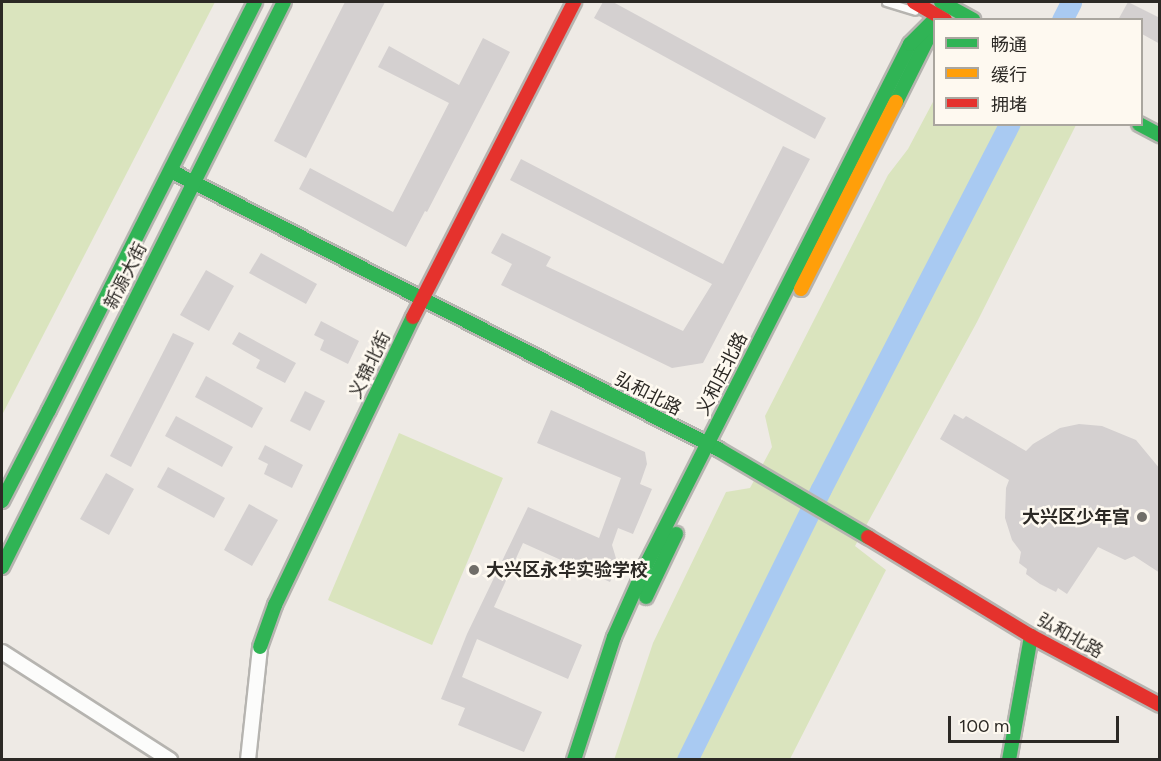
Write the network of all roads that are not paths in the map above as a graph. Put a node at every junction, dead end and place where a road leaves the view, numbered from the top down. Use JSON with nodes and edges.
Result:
{"nodes":[{"id":1,"x":255,"y":2,"type":"edge"},
{"id":2,"x":285,"y":2,"type":"edge"},
{"id":3,"x":574,"y":2,"type":"edge"},
{"id":4,"x":886,"y":2,"type":"edge"},
{"id":5,"x":914,"y":2,"type":"edge"},
{"id":6,"x":941,"y":13,"type":"edge"},
{"id":7,"x":964,"y":18,"type":"edge"},
{"id":8,"x":933,"y":21,"type":"edge"},
{"id":9,"x":1143,"y":112,"type":"edge"},
{"id":10,"x":1160,"y":121,"type":"edge"},
{"id":11,"x":1143,"y":126,"type":"edge"},
{"id":12,"x":1160,"y":135,"type":"edge"},
{"id":13,"x":171,"y":171,"type":"junction"},
{"id":14,"x":194,"y":182,"type":"junction"},
{"id":15,"x":422,"y":299,"type":"junction"},
{"id":16,"x":712,"y":447,"type":"junction"},
{"id":17,"x":2,"y":501,"type":"edge"},
{"id":18,"x":2,"y":567,"type":"edge"},
{"id":19,"x":1032,"y":636,"type":"junction"},
{"id":20,"x":260,"y":647,"type":"joint"},
{"id":21,"x":2,"y":652,"type":"edge"},
{"id":22,"x":1160,"y":705,"type":"edge"},
{"id":23,"x":170,"y":759,"type":"edge"},
{"id":24,"x":248,"y":759,"type":"edge"},
{"id":25,"x":574,"y":759,"type":"edge"},
{"id":26,"x":586,"y":759,"type":"edge"},
{"id":27,"x":1009,"y":759,"type":"edge"}],
"edges":[{"from":1,"to":13,"type":"main road","name":"新源大街"},
{"from":2,"to":14,"type":"main road","name":"新源大街"},
{"from":3,"to":15,"type":"main road","name":"义锦北街"},
{"from":4,"to":6,"type":"lane"},
{"from":5,"to":6,"type":"main road"},
{"from":6,"to":7,"type":"main road"},
{"from":8,"to":16,"type":"main road","name":"义和庄北路"},
{"from":9,"to":10,"type":"main road"},
{"from":11,"to":12,"type":"main road"},
{"from":13,"to":14,"type":"main road","name":"弘和北路"},
{"from":13,"to":17,"type":"main road","name":"新源大街"},
{"from":14,"to":15,"type":"main road","name":"弘和北路"},
{"from":14,"to":18,"type":"main road","name":"新源大街"},
{"from":15,"to":16,"type":"main road","name":"弘和北路"},
{"from":15,"to":20,"type":"main road","name":"义锦北街"},
{"from":16,"to":19,"type":"main road","name":"弘和北路"},
{"from":16,"to":25,"type":"main road","name":"义和庄北路"},
{"from":16,"to":26,"type":"main road","name":"义和庄北路"},
{"from":19,"to":22,"type":"main road","name":"弘和北路"},
{"from":19,"to":27,"type":"main road"},
{"from":20,"to":24,"type":"street","name":"义锦北街"},
{"from":21,"to":23,"type":"street"}]}
